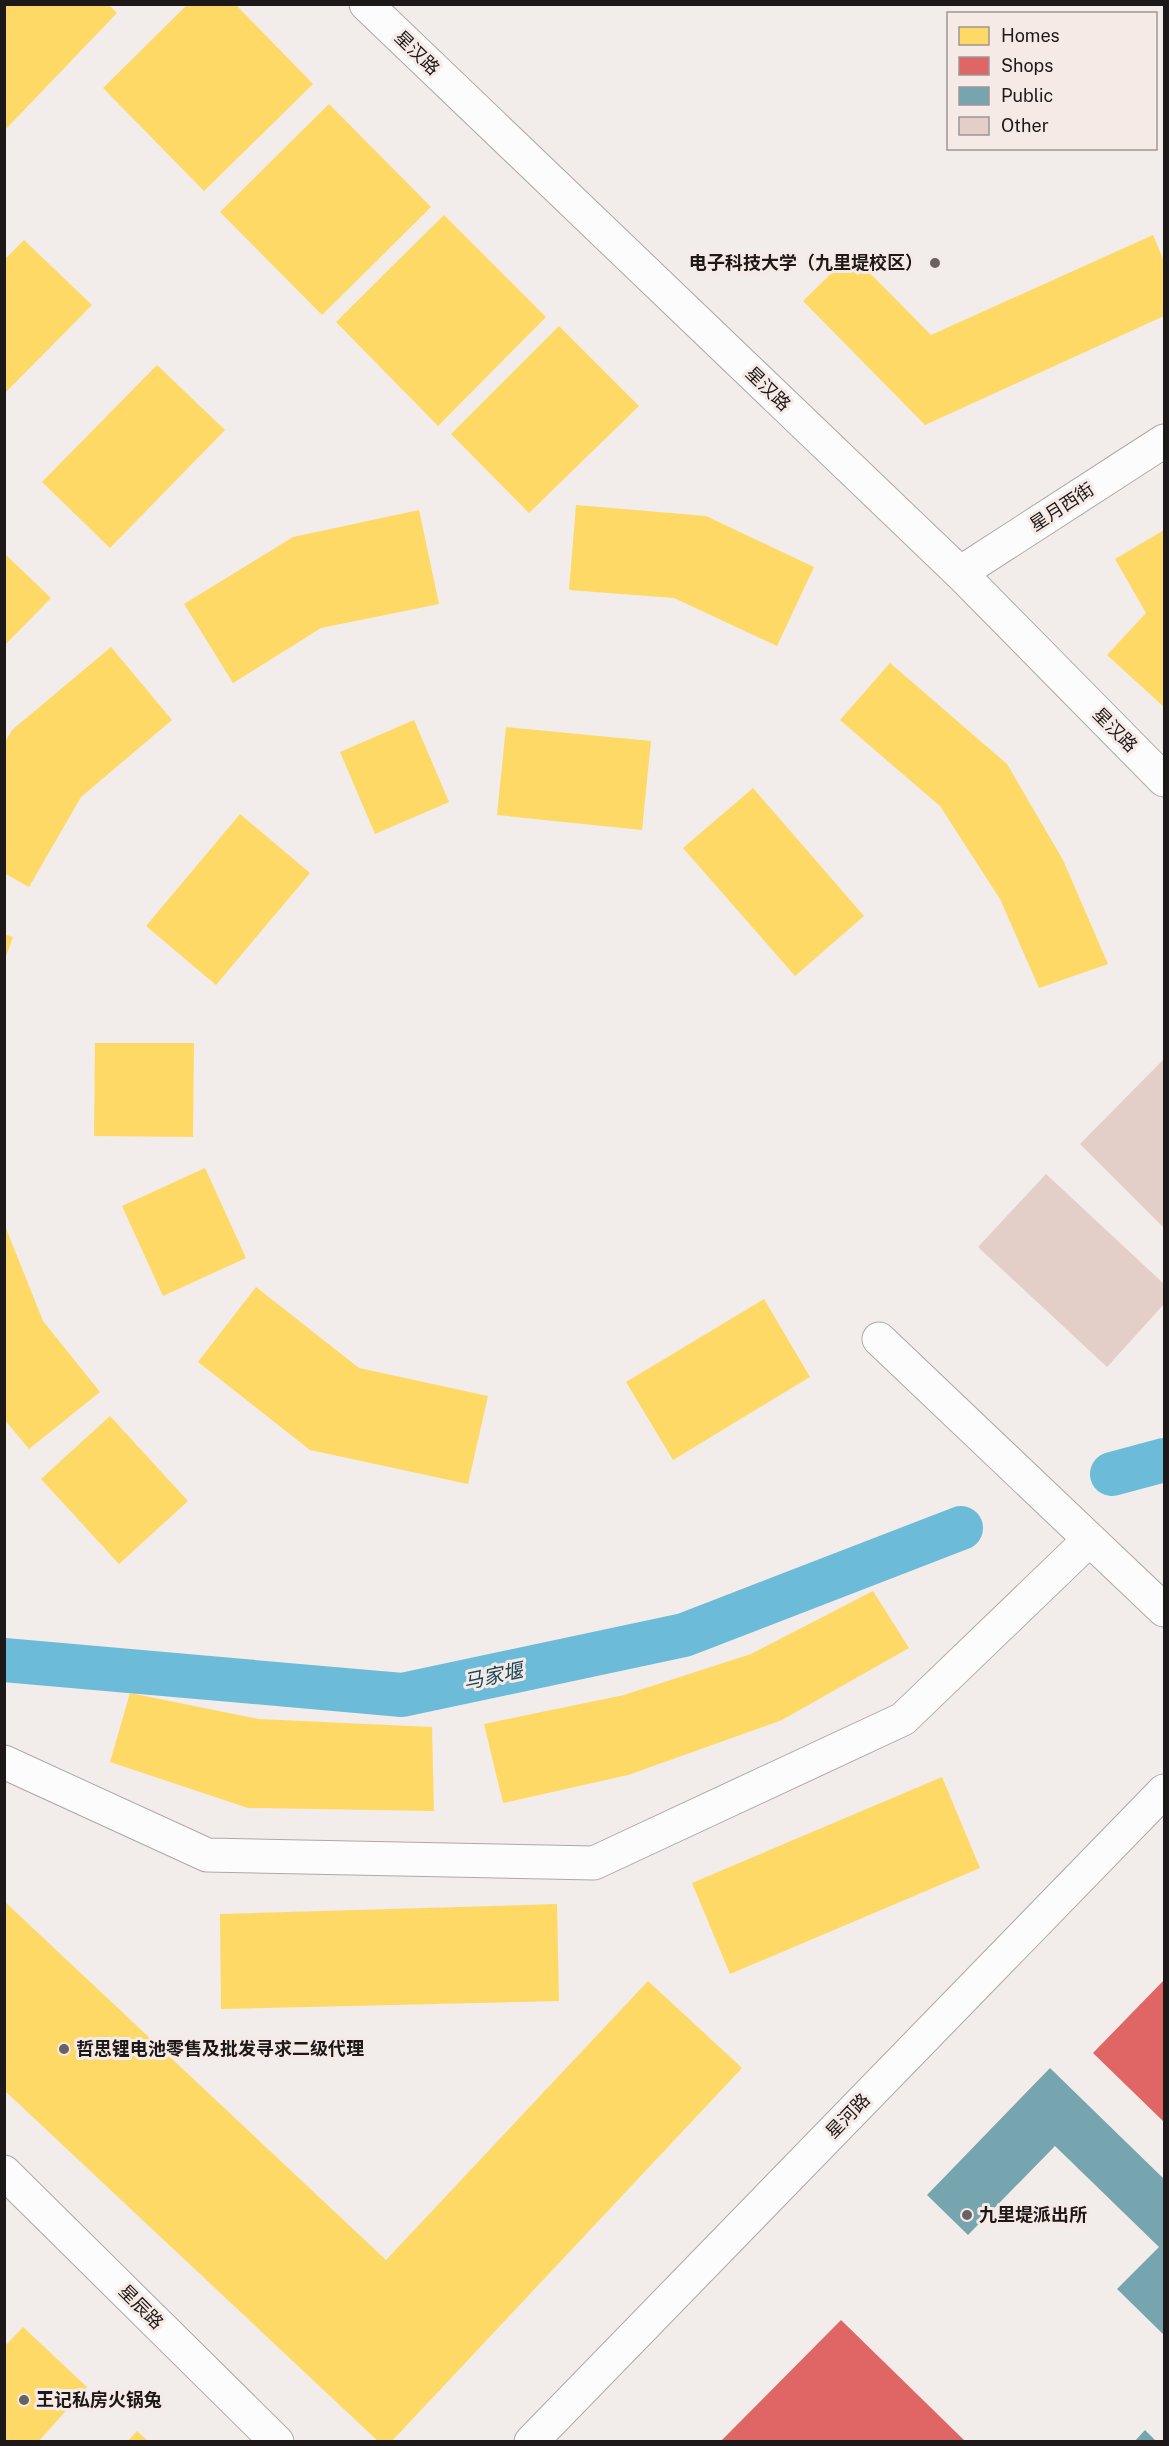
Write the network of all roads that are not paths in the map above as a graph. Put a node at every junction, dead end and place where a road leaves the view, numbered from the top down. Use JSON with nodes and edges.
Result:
{"nodes":[{"id":1,"x":366,"y":4,"type":"edge"},
{"id":2,"x":1164,"y":441,"type":"edge"},
{"id":3,"x":960,"y":573,"type":"junction"},
{"id":4,"x":1164,"y":780,"type":"edge"},
{"id":5,"x":879,"y":1339,"type":"dead end"},
{"id":6,"x":1089,"y":1540,"type":"junction"},
{"id":7,"x":1164,"y":1610,"type":"edge"},
{"id":8,"x":4,"y":1762,"type":"edge"},
{"id":9,"x":1164,"y":1791,"type":"edge"},
{"id":10,"x":4,"y":2172,"type":"edge"},
{"id":11,"x":277,"y":2442,"type":"edge"},
{"id":12,"x":531,"y":2442,"type":"edge"}],
"edges":[{"from":1,"to":3,"type":"street","name":"星汉路"},
{"from":2,"to":3,"type":"street","name":"星月西街"},
{"from":3,"to":4,"type":"street","name":"星汉路"},
{"from":5,"to":6,"type":"street"},
{"from":6,"to":7,"type":"street"},
{"from":6,"to":8,"type":"street"},
{"from":9,"to":12,"type":"street","name":"星河路"},
{"from":10,"to":11,"type":"street","name":"星辰路"}]}
